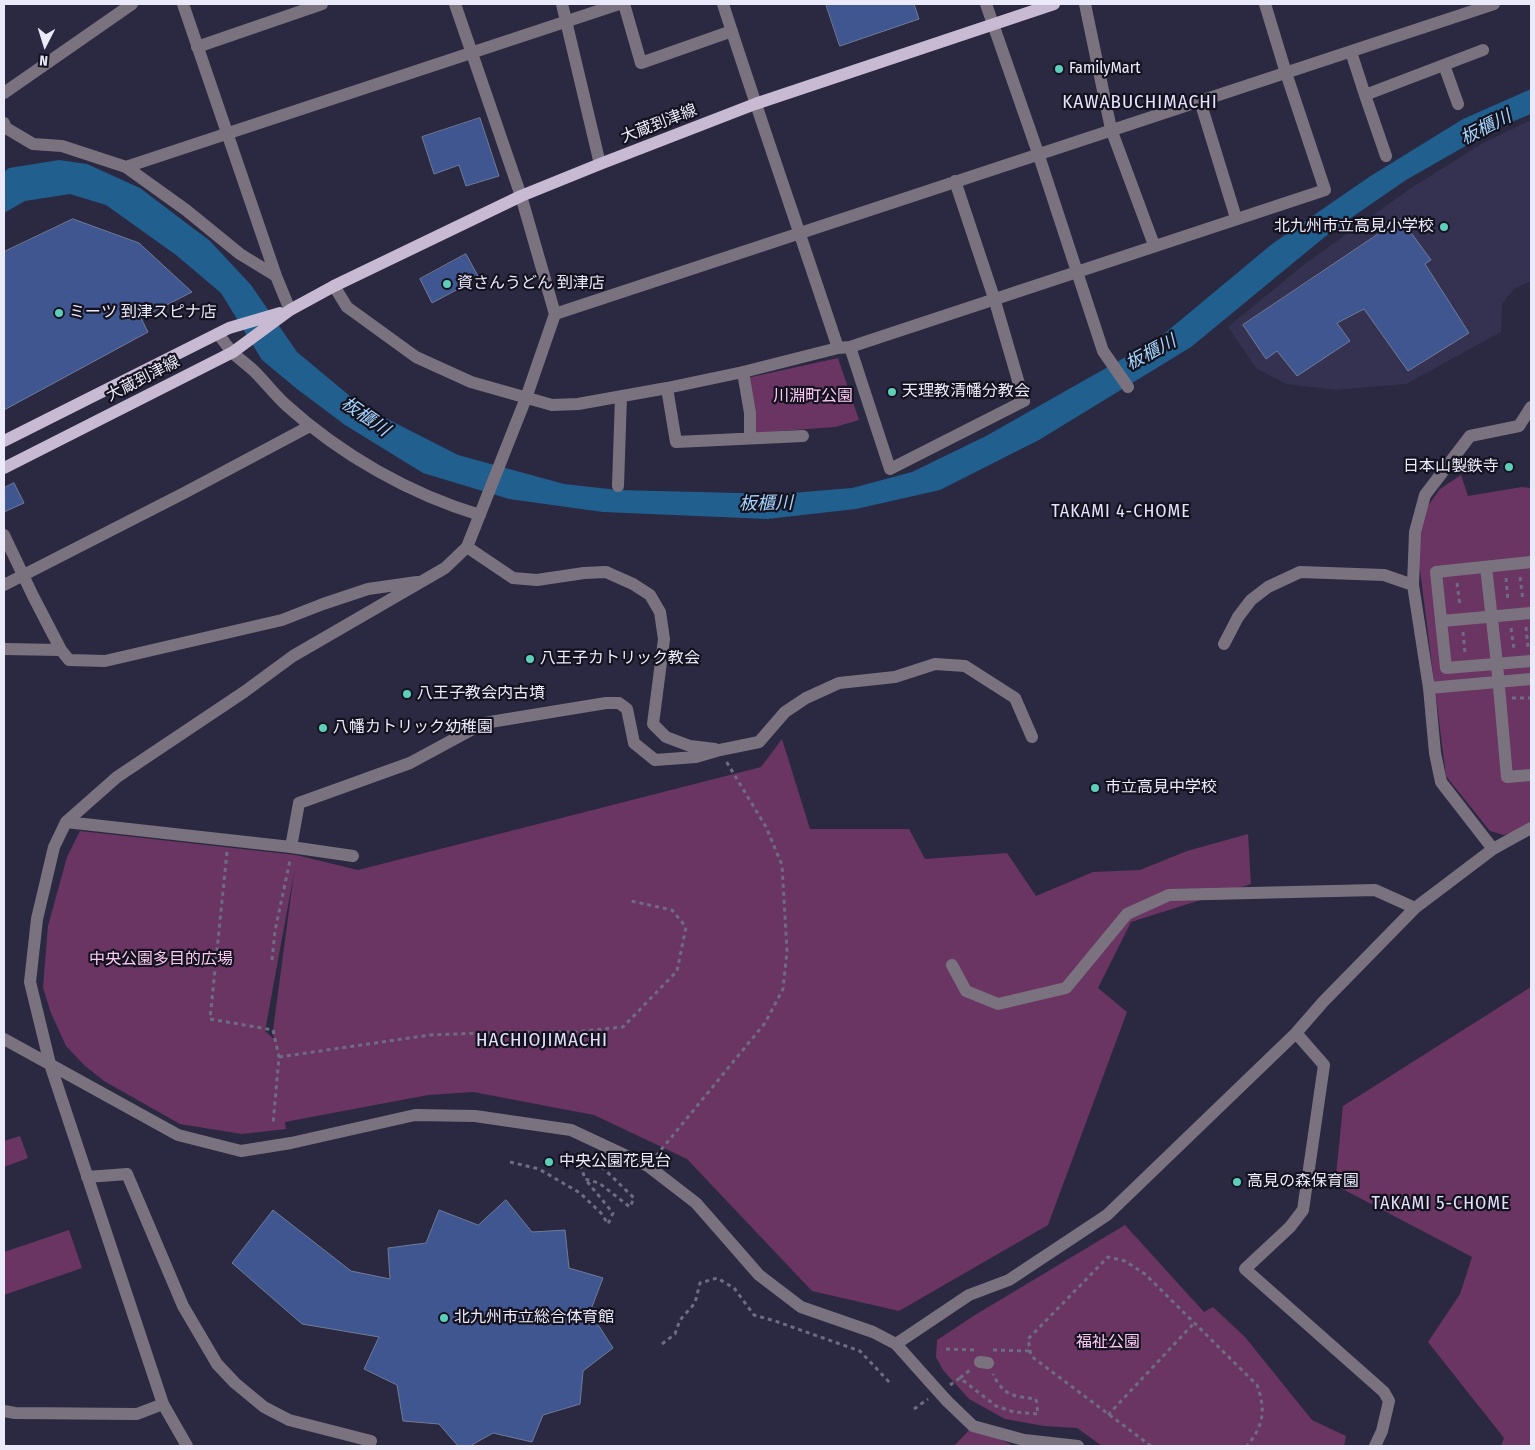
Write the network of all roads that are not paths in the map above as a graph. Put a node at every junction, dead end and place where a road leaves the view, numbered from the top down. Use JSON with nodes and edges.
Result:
{"nodes":[{"id":1,"x":132,"y":4,"type":"edge"},
{"id":2,"x":183,"y":4,"type":"edge"},
{"id":3,"x":322,"y":4,"type":"edge"},
{"id":4,"x":455,"y":4,"type":"edge"},
{"id":5,"x":562,"y":4,"type":"edge"},
{"id":6,"x":620,"y":4,"type":"edge"},
{"id":7,"x":624,"y":4,"type":"edge"},
{"id":8,"x":723,"y":4,"type":"edge"},
{"id":9,"x":986,"y":4,"type":"edge"},
{"id":10,"x":1054,"y":4,"type":"edge"},
{"id":11,"x":1085,"y":4,"type":"edge"},
{"id":12,"x":1265,"y":4,"type":"edge"},
{"id":13,"x":1494,"y":4,"type":"edge"},
{"id":14,"x":567,"y":21,"type":"junction"},
{"id":15,"x":993,"y":24,"type":"junction"},
{"id":16,"x":732,"y":30,"type":"junction"},
{"id":17,"x":198,"y":47,"type":"junction"},
{"id":18,"x":1483,"y":50,"type":"dead end"},
{"id":19,"x":472,"y":52,"type":"junction"},
{"id":20,"x":1351,"y":52,"type":"junction"},
{"id":21,"x":1444,"y":65,"type":"junction"},
{"id":22,"x":1286,"y":73,"type":"junction"},
{"id":23,"x":4,"y":93,"type":"edge"},
{"id":24,"x":1365,"y":95,"type":"junction"},
{"id":25,"x":1200,"y":101,"type":"junction"},
{"id":26,"x":755,"y":104,"type":"junction"},
{"id":27,"x":1458,"y":104,"type":"dead end"},
{"id":28,"x":4,"y":123,"type":"edge"},
{"id":29,"x":1111,"y":130,"type":"junction"},
{"id":30,"x":227,"y":133,"type":"junction"},
{"id":31,"x":1038,"y":153,"type":"junction"},
{"id":32,"x":1386,"y":156,"type":"dead end"},
{"id":33,"x":600,"y":164,"type":"junction"},
{"id":34,"x":126,"y":168,"type":"junction"},
{"id":35,"x":955,"y":181,"type":"junction"},
{"id":36,"x":520,"y":196,"type":"junction"},
{"id":37,"x":1236,"y":218,"type":"junction"},
{"id":38,"x":800,"y":233,"type":"junction"},
{"id":39,"x":1154,"y":245,"type":"junction"},
{"id":40,"x":1077,"y":271,"type":"junction"},
{"id":41,"x":276,"y":276,"type":"junction"},
{"id":42,"x":334,"y":286,"type":"junction"},
{"id":43,"x":994,"y":298,"type":"junction"},
{"id":44,"x":290,"y":310,"type":"junction"},
{"id":45,"x":556,"y":314,"type":"junction"},
{"id":46,"x":224,"y":331,"type":"junction"},
{"id":47,"x":844,"y":347,"type":"junction"},
{"id":48,"x":238,"y":349,"type":"junction"},
{"id":49,"x":743,"y":372,"type":"junction"},
{"id":50,"x":1128,"y":387,"type":"dead end"},
{"id":51,"x":667,"y":388,"type":"junction"},
{"id":52,"x":621,"y":396,"type":"junction"},
{"id":53,"x":526,"y":398,"type":"junction"},
{"id":54,"x":1531,"y":408,"type":"edge"},
{"id":55,"x":310,"y":426,"type":"junction"},
{"id":56,"x":803,"y":436,"type":"dead end"},
{"id":57,"x":750,"y":438,"type":"junction"},
{"id":58,"x":4,"y":441,"type":"edge"},
{"id":59,"x":4,"y":468,"type":"edge"},
{"id":60,"x":618,"y":486,"type":"dead end"},
{"id":61,"x":482,"y":511,"type":"junction"},
{"id":62,"x":4,"y":534,"type":"edge"},
{"id":63,"x":467,"y":547,"type":"junction"},
{"id":64,"x":1531,"y":562,"type":"edge"},
{"id":65,"x":1486,"y":566,"type":"junction"},
{"id":66,"x":24,"y":575,"type":"junction"},
{"id":67,"x":424,"y":580,"type":"junction"},
{"id":68,"x":4,"y":585,"type":"edge"},
{"id":69,"x":1413,"y":585,"type":"junction"},
{"id":70,"x":1531,"y":613,"type":"edge"},
{"id":71,"x":1492,"y":616,"type":"junction"},
{"id":72,"x":1442,"y":621,"type":"junction"},
{"id":73,"x":1224,"y":644,"type":"dead end"},
{"id":74,"x":4,"y":649,"type":"edge"},
{"id":75,"x":61,"y":650,"type":"junction"},
{"id":76,"x":1531,"y":661,"type":"edge"},
{"id":77,"x":1497,"y":664,"type":"junction"},
{"id":78,"x":1531,"y":678,"type":"edge"},
{"id":79,"x":1499,"y":681,"type":"junction"},
{"id":80,"x":1430,"y":688,"type":"junction"},
{"id":81,"x":1032,"y":737,"type":"dead end"},
{"id":82,"x":720,"y":750,"type":"junction"},
{"id":83,"x":1531,"y":775,"type":"edge"},
{"id":84,"x":66,"y":822,"type":"junction"},
{"id":85,"x":1531,"y":828,"type":"edge"},
{"id":86,"x":291,"y":847,"type":"junction"},
{"id":87,"x":1493,"y":849,"type":"junction"},
{"id":88,"x":353,"y":856,"type":"dead end"},
{"id":89,"x":1414,"y":908,"type":"junction"},
{"id":90,"x":952,"y":965,"type":"dead end"},
{"id":91,"x":1296,"y":1033,"type":"junction"},
{"id":92,"x":4,"y":1040,"type":"edge"},
{"id":93,"x":50,"y":1064,"type":"junction"},
{"id":94,"x":87,"y":1177,"type":"junction"},
{"id":95,"x":896,"y":1344,"type":"junction"},
{"id":96,"x":163,"y":1404,"type":"junction"},
{"id":97,"x":4,"y":1411,"type":"edge"},
{"id":98,"x":370,"y":1441,"type":"dead end"},
{"id":99,"x":187,"y":1446,"type":"edge"},
{"id":100,"x":1078,"y":1446,"type":"edge"},
{"id":101,"x":1375,"y":1446,"type":"edge"}],
"edges":[{"from":1,"to":23,"type":"street"},
{"from":2,"to":17,"type":"street"},
{"from":3,"to":17,"type":"street"},
{"from":4,"to":19,"type":"street"},
{"from":5,"to":14,"type":"street"},
{"from":6,"to":14,"type":"street"},
{"from":7,"to":16,"type":"street"},
{"from":8,"to":16,"type":"street"},
{"from":9,"to":15,"type":"street"},
{"from":10,"to":15,"type":"main road","name":"大蔵到津線"},
{"from":11,"to":29,"type":"street"},
{"from":12,"to":22,"type":"street"},
{"from":13,"to":20,"type":"street"},
{"from":14,"to":19,"type":"street"},
{"from":14,"to":33,"type":"street"},
{"from":15,"to":26,"type":"main road","name":"大蔵到津線"},
{"from":15,"to":31,"type":"street"},
{"from":16,"to":26,"type":"street"},
{"from":17,"to":30,"type":"street"},
{"from":18,"to":21,"type":"street"},
{"from":19,"to":30,"type":"street"},
{"from":19,"to":36,"type":"street"},
{"from":20,"to":22,"type":"street"},
{"from":20,"to":24,"type":"street"},
{"from":21,"to":24,"type":"street"},
{"from":21,"to":27,"type":"street"},
{"from":22,"to":25,"type":"street"},
{"from":22,"to":37,"type":"street"},
{"from":24,"to":32,"type":"street"},
{"from":25,"to":29,"type":"street"},
{"from":25,"to":37,"type":"street"},
{"from":26,"to":33,"type":"main road","name":"大蔵到津線"},
{"from":26,"to":38,"type":"street"},
{"from":28,"to":34,"type":"street"},
{"from":29,"to":31,"type":"street"},
{"from":29,"to":39,"type":"street"},
{"from":30,"to":34,"type":"street"},
{"from":30,"to":41,"type":"street"},
{"from":31,"to":35,"type":"street"},
{"from":31,"to":40,"type":"street"},
{"from":33,"to":36,"type":"main road","name":"大蔵到津線"},
{"from":34,"to":41,"type":"street"},
{"from":35,"to":38,"type":"street"},
{"from":35,"to":43,"type":"street"},
{"from":36,"to":42,"type":"main road","name":"大蔵到津線"},
{"from":36,"to":45,"type":"street"},
{"from":37,"to":39,"type":"street"},
{"from":38,"to":45,"type":"street"},
{"from":38,"to":47,"type":"street"},
{"from":39,"to":40,"type":"street"},
{"from":40,"to":43,"type":"street"},
{"from":40,"to":50,"type":"street"},
{"from":41,"to":44,"type":"street"},
{"from":42,"to":44,"type":"main road","name":"大蔵到津線"},
{"from":42,"to":53,"type":"street"},
{"from":43,"to":47,"type":"street"},
{"from":43,"to":47,"type":"street"},
{"from":44,"to":46,"type":"main road","name":"大蔵到津線"},
{"from":44,"to":48,"type":"main road","name":"大蔵到津線"},
{"from":45,"to":53,"type":"street"},
{"from":46,"to":48,"type":"street"},
{"from":46,"to":58,"type":"main road","name":"大蔵到津線"},
{"from":47,"to":49,"type":"street"},
{"from":48,"to":55,"type":"street"},
{"from":48,"to":59,"type":"main road","name":"大蔵到津線"},
{"from":49,"to":51,"type":"street"},
{"from":49,"to":57,"type":"street"},
{"from":51,"to":52,"type":"street"},
{"from":51,"to":57,"type":"street"},
{"from":52,"to":53,"type":"street"},
{"from":52,"to":60,"type":"street"},
{"from":53,"to":61,"type":"street"},
{"from":54,"to":69,"type":"street"},
{"from":55,"to":61,"type":"street"},
{"from":55,"to":66,"type":"street"},
{"from":56,"to":57,"type":"street"},
{"from":61,"to":63,"type":"street"},
{"from":62,"to":66,"type":"street"},
{"from":63,"to":67,"type":"street"},
{"from":63,"to":82,"type":"street"},
{"from":64,"to":65,"type":"street"},
{"from":65,"to":71,"type":"street"},
{"from":65,"to":72,"type":"street"},
{"from":66,"to":68,"type":"street"},
{"from":66,"to":75,"type":"street"},
{"from":67,"to":75,"type":"street"},
{"from":67,"to":84,"type":"street"},
{"from":69,"to":73,"type":"street"},
{"from":69,"to":80,"type":"street"},
{"from":70,"to":71,"type":"street"},
{"from":71,"to":72,"type":"street"},
{"from":71,"to":77,"type":"street"},
{"from":72,"to":77,"type":"street"},
{"from":74,"to":75,"type":"street"},
{"from":76,"to":77,"type":"street"},
{"from":77,"to":79,"type":"street"},
{"from":78,"to":79,"type":"street"},
{"from":79,"to":80,"type":"street"},
{"from":79,"to":83,"type":"street"},
{"from":80,"to":87,"type":"street"},
{"from":81,"to":82,"type":"street"},
{"from":82,"to":86,"type":"street"},
{"from":84,"to":86,"type":"street"},
{"from":84,"to":93,"type":"street"},
{"from":85,"to":87,"type":"street"},
{"from":86,"to":88,"type":"street"},
{"from":87,"to":89,"type":"street"},
{"from":89,"to":90,"type":"street"},
{"from":89,"to":91,"type":"street"},
{"from":91,"to":95,"type":"street"},
{"from":91,"to":101,"type":"street"},
{"from":92,"to":93,"type":"street"},
{"from":93,"to":94,"type":"street"},
{"from":93,"to":95,"type":"street"},
{"from":94,"to":96,"type":"street"},
{"from":94,"to":98,"type":"street"},
{"from":95,"to":100,"type":"street","bridge":true},
{"from":96,"to":97,"type":"street"},
{"from":96,"to":99,"type":"street"}]}
